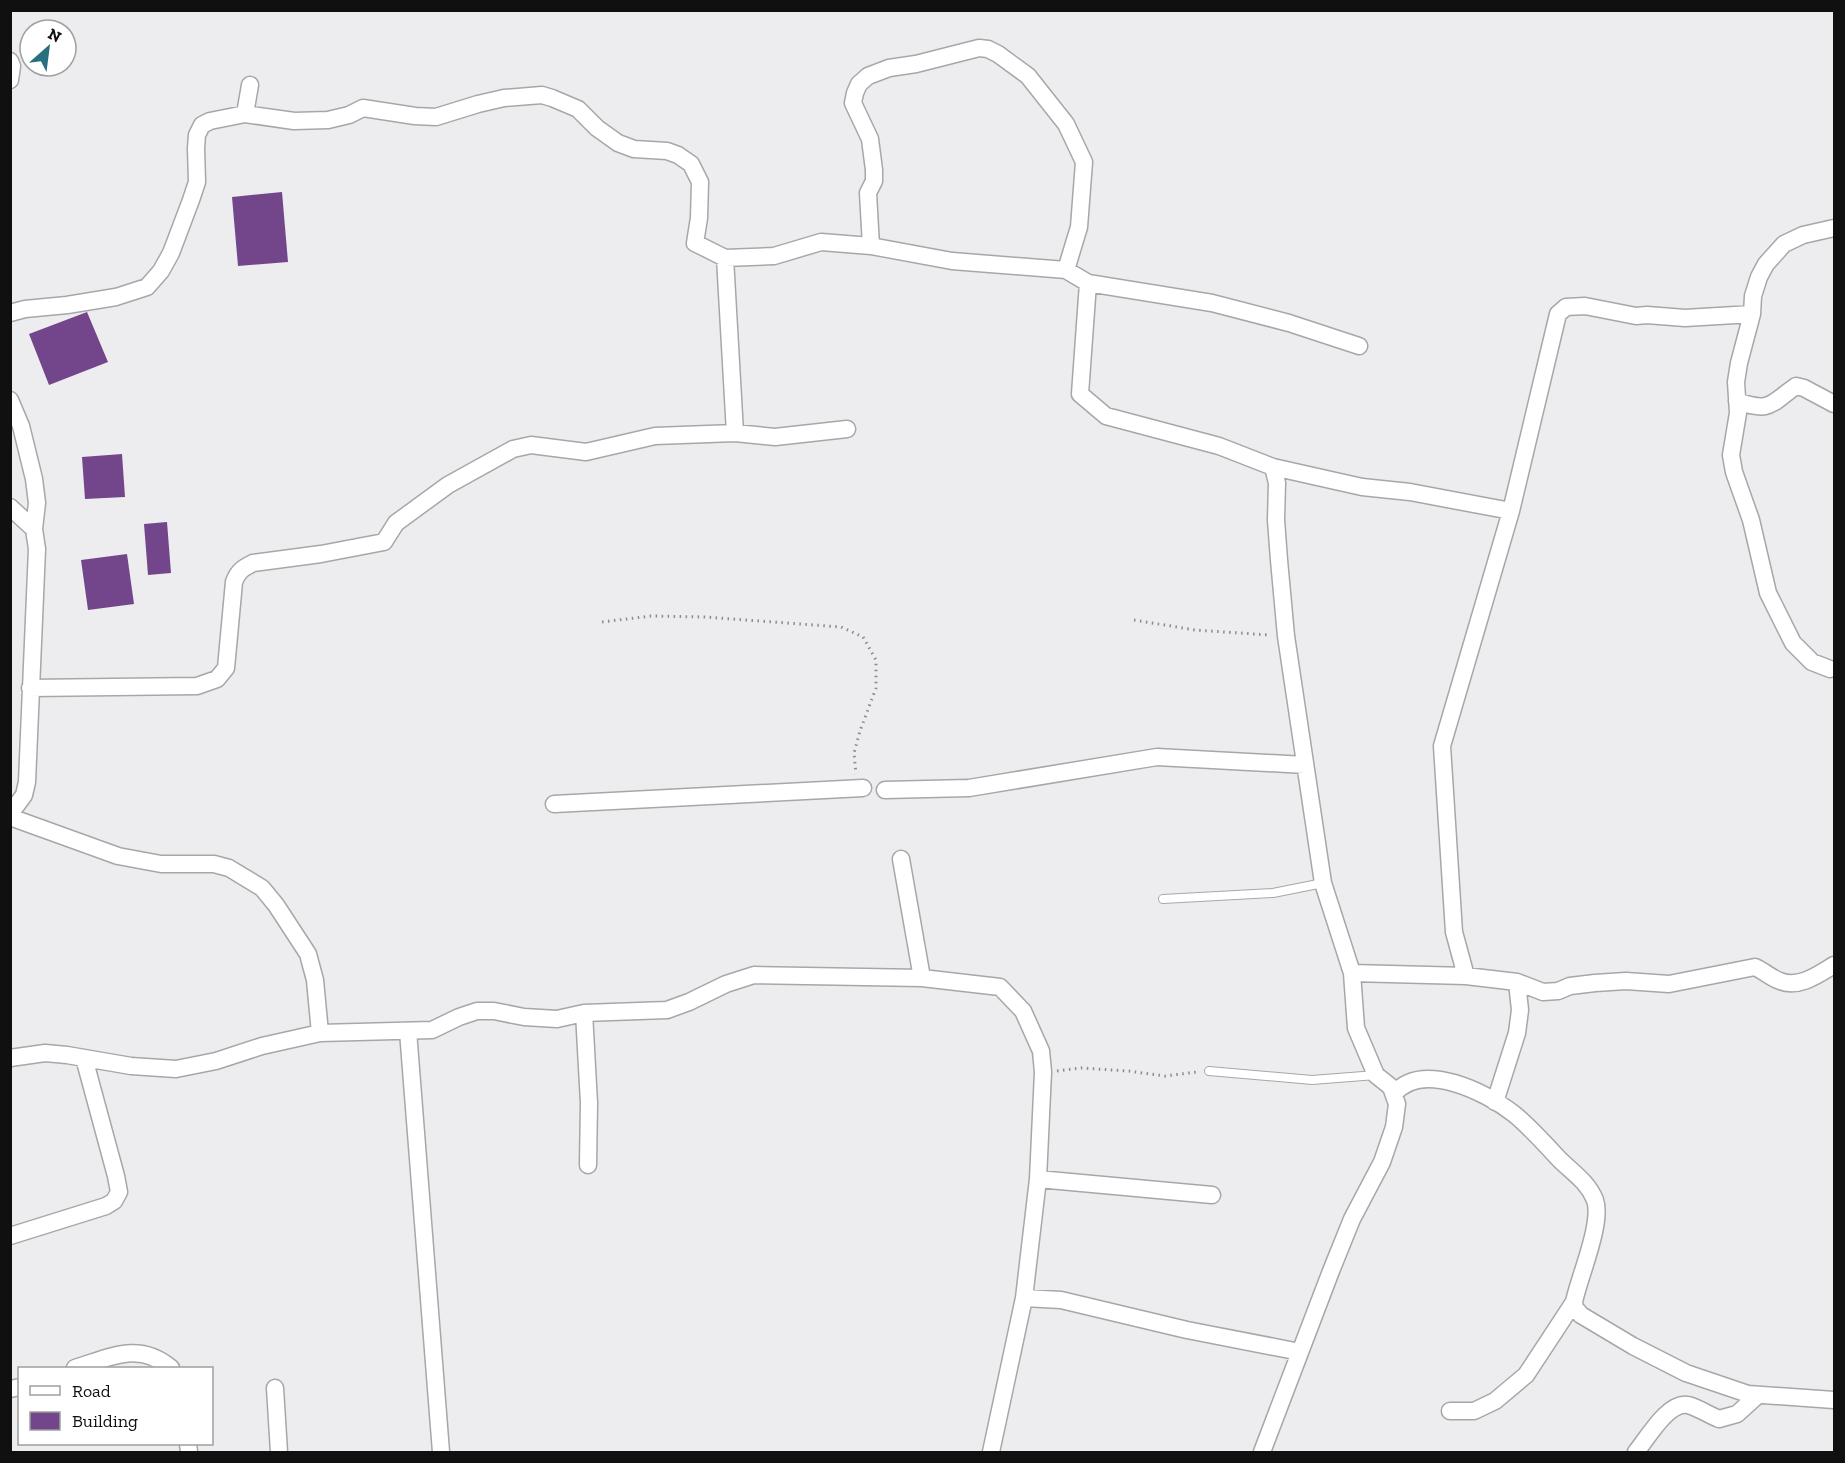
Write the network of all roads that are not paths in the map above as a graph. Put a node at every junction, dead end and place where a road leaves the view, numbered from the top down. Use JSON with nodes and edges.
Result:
{"nodes":[{"id":1,"x":10,"y":61,"type":"edge"},
{"id":2,"x":10,"y":80,"type":"edge"},
{"id":3,"x":250,"y":85,"type":"dead end"},
{"id":4,"x":245,"y":114,"type":"junction"},
{"id":5,"x":1834,"y":228,"type":"edge"},
{"id":6,"x":871,"y":246,"type":"junction"},
{"id":7,"x":724,"y":258,"type":"junction"},
{"id":8,"x":1066,"y":270,"type":"junction"},
{"id":9,"x":1088,"y":283,"type":"junction"},
{"id":10,"x":10,"y":313,"type":"edge"},
{"id":11,"x":1752,"y":314,"type":"junction"},
{"id":12,"x":1359,"y":346,"type":"dead end"},
{"id":13,"x":10,"y":400,"type":"edge"},
{"id":14,"x":1737,"y":401,"type":"junction"},
{"id":15,"x":1834,"y":404,"type":"edge"},
{"id":16,"x":847,"y":429,"type":"dead end"},
{"id":17,"x":735,"y":433,"type":"junction"},
{"id":18,"x":1273,"y":467,"type":"junction"},
{"id":19,"x":10,"y":507,"type":"edge"},
{"id":20,"x":1511,"y":511,"type":"junction"},
{"id":21,"x":34,"y":530,"type":"junction"},
{"id":22,"x":1830,"y":669,"type":"dead end"},
{"id":23,"x":30,"y":688,"type":"junction"},
{"id":24,"x":1305,"y":765,"type":"junction"},
{"id":25,"x":863,"y":788,"type":"road end"},
{"id":26,"x":885,"y":790,"type":"dead end"},
{"id":27,"x":554,"y":804,"type":"dead end"},
{"id":28,"x":10,"y":815,"type":"edge"},
{"id":29,"x":901,"y":859,"type":"dead end"},
{"id":30,"x":1323,"y":883,"type":"junction"},
{"id":31,"x":1163,"y":898,"type":"dead end"},
{"id":32,"x":1834,"y":965,"type":"edge"},
{"id":33,"x":1352,"y":974,"type":"junction"},
{"id":34,"x":1466,"y":976,"type":"junction"},
{"id":35,"x":922,"y":978,"type":"junction"},
{"id":36,"x":1517,"y":982,"type":"junction"},
{"id":37,"x":584,"y":1013,"type":"junction"},
{"id":38,"x":408,"y":1031,"type":"junction"},
{"id":39,"x":320,"y":1033,"type":"junction"},
{"id":40,"x":10,"y":1058,"type":"edge"},
{"id":41,"x":84,"y":1059,"type":"junction"},
{"id":42,"x":1209,"y":1071,"type":"road end"},
{"id":43,"x":1376,"y":1075,"type":"junction"},
{"id":44,"x":1394,"y":1094,"type":"junction"},
{"id":45,"x":1495,"y":1102,"type":"junction"},
{"id":46,"x":588,"y":1165,"type":"dead end"},
{"id":47,"x":1038,"y":1179,"type":"junction"},
{"id":48,"x":1212,"y":1195,"type":"dead end"},
{"id":49,"x":10,"y":1236,"type":"edge"},
{"id":50,"x":1024,"y":1298,"type":"junction"},
{"id":51,"x":1574,"y":1302,"type":"junction"},
{"id":52,"x":1300,"y":1352,"type":"junction"},
{"id":53,"x":78,"y":1367,"type":"edge"},
{"id":54,"x":170,"y":1367,"type":"edge"},
{"id":55,"x":274,"y":1389,"type":"dead end"},
{"id":56,"x":1758,"y":1395,"type":"junction"},
{"id":57,"x":1834,"y":1400,"type":"edge"},
{"id":58,"x":1450,"y":1411,"type":"dead end"},
{"id":59,"x":279,"y":1452,"type":"edge"},
{"id":60,"x":441,"y":1452,"type":"edge"},
{"id":61,"x":991,"y":1452,"type":"edge"},
{"id":62,"x":1262,"y":1452,"type":"edge"},
{"id":63,"x":1636,"y":1452,"type":"edge"}],
"edges":[{"from":1,"to":2,"type":"street"},
{"from":3,"to":4,"type":"street"},
{"from":4,"to":7,"type":"street"},
{"from":4,"to":10,"type":"street"},
{"from":5,"to":11,"type":"street"},
{"from":6,"to":7,"type":"street"},
{"from":6,"to":8,"type":"street"},
{"from":6,"to":8,"type":"street"},
{"from":7,"to":17,"type":"street"},
{"from":8,"to":9,"type":"street"},
{"from":9,"to":12,"type":"street"},
{"from":9,"to":18,"type":"street"},
{"from":11,"to":14,"type":"street"},
{"from":11,"to":20,"type":"street"},
{"from":13,"to":21,"type":"street"},
{"from":14,"to":15,"type":"street"},
{"from":14,"to":22,"type":"street"},
{"from":16,"to":17,"type":"street"},
{"from":17,"to":23,"type":"street"},
{"from":18,"to":20,"type":"street"},
{"from":18,"to":24,"type":"street"},
{"from":19,"to":21,"type":"street"},
{"from":20,"to":34,"type":"street"},
{"from":21,"to":23,"type":"street"},
{"from":23,"to":28,"type":"street"},
{"from":24,"to":26,"type":"street"},
{"from":24,"to":30,"type":"street"},
{"from":25,"to":27,"type":"street"},
{"from":28,"to":39,"type":"street"},
{"from":29,"to":35,"type":"street"},
{"from":30,"to":31,"type":"lane"},
{"from":30,"to":33,"type":"street"},
{"from":32,"to":36,"type":"street"},
{"from":33,"to":34,"type":"street"},
{"from":33,"to":43,"type":"street"},
{"from":34,"to":36,"type":"street"},
{"from":35,"to":37,"type":"street"},
{"from":35,"to":47,"type":"street"},
{"from":36,"to":45,"type":"street"},
{"from":37,"to":38,"type":"street"},
{"from":37,"to":46,"type":"street"},
{"from":38,"to":39,"type":"street"},
{"from":38,"to":60,"type":"street"},
{"from":39,"to":41,"type":"street"},
{"from":40,"to":41,"type":"street"},
{"from":41,"to":49,"type":"street"},
{"from":42,"to":43,"type":"lane"},
{"from":43,"to":44,"type":"street"},
{"from":44,"to":45,"type":"street"},
{"from":44,"to":52,"type":"street"},
{"from":45,"to":51,"type":"street"},
{"from":47,"to":48,"type":"street"},
{"from":47,"to":50,"type":"street"},
{"from":50,"to":52,"type":"street"},
{"from":50,"to":61,"type":"street"},
{"from":51,"to":56,"type":"street"},
{"from":51,"to":58,"type":"street"},
{"from":52,"to":62,"type":"street"},
{"from":53,"to":54,"type":"street"},
{"from":55,"to":59,"type":"street"},
{"from":56,"to":57,"type":"street"},
{"from":56,"to":63,"type":"street"}]}
